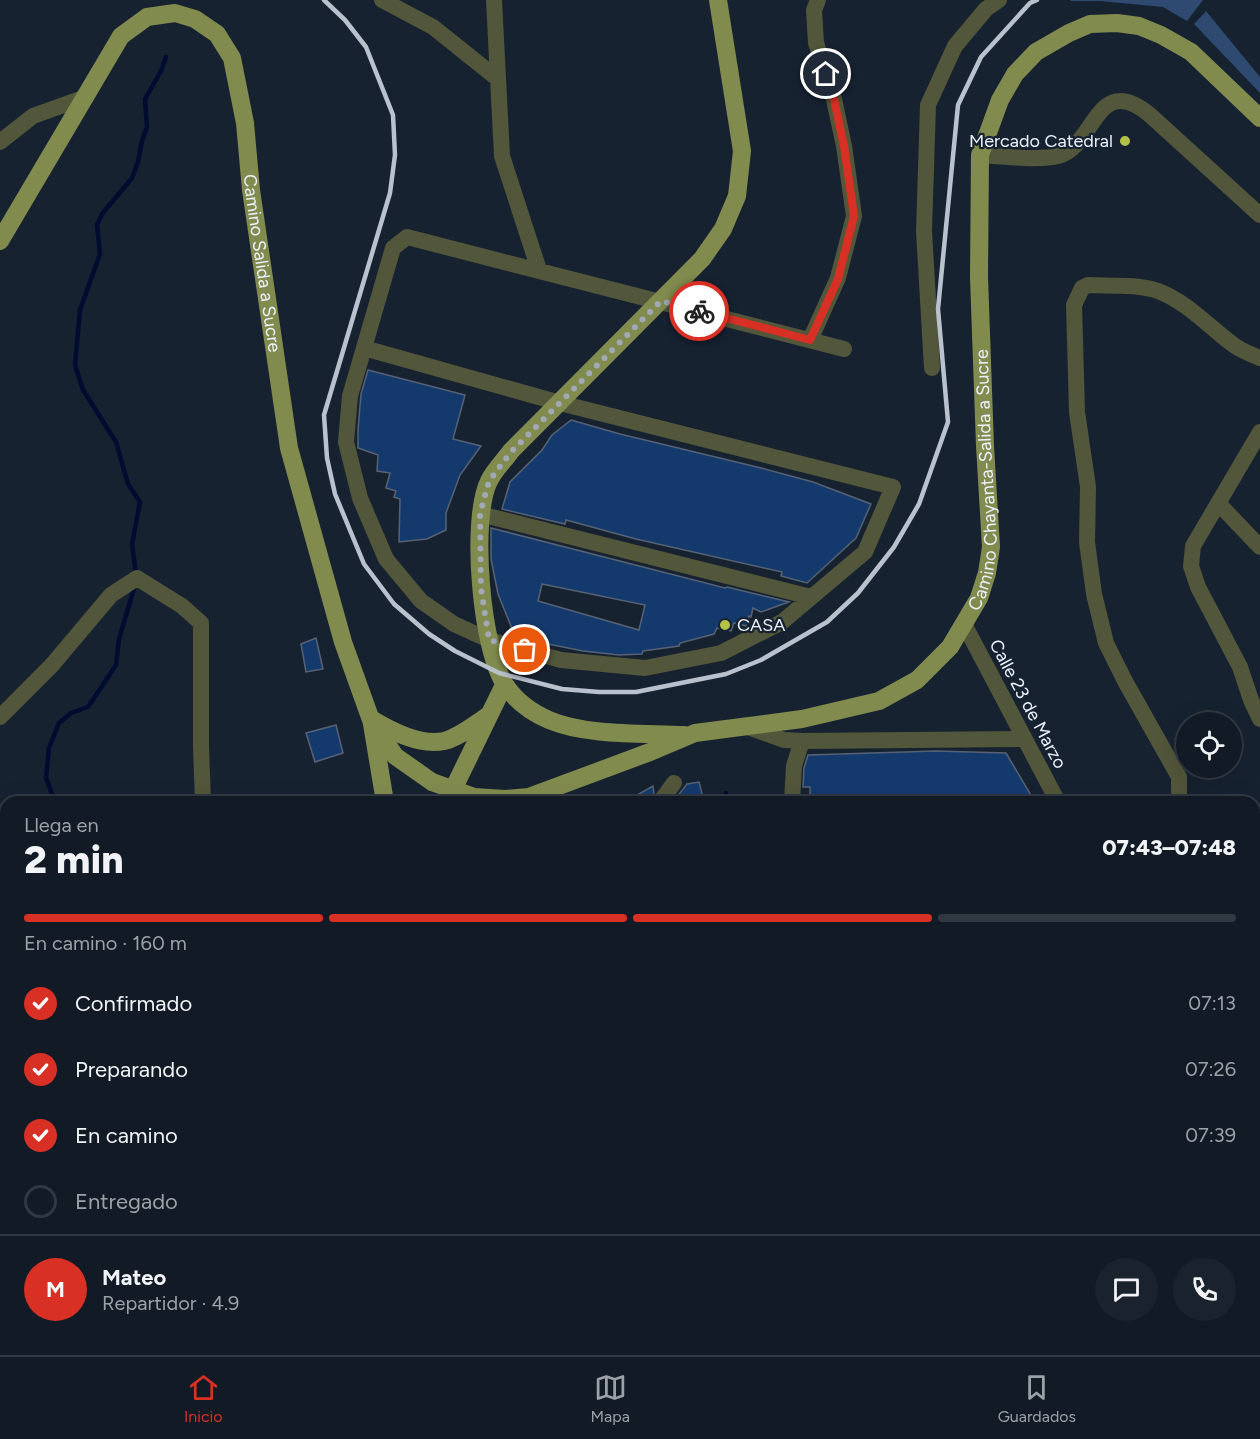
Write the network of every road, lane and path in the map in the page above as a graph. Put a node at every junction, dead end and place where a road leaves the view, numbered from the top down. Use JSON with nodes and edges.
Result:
{"nodes":[{"id":1,"x":382,"y":0,"type":"edge"},
{"id":2,"x":494,"y":0,"type":"edge"},
{"id":3,"x":718,"y":0,"type":"edge"},
{"id":4,"x":818,"y":0,"type":"edge"},
{"id":5,"x":999,"y":0,"type":"edge"},
{"id":6,"x":498,"y":79,"type":"junction"},
{"id":7,"x":83,"y":98,"type":"junction"},
{"id":8,"x":1260,"y":118,"type":"edge"},
{"id":9,"x":0,"y":142,"type":"edge"},
{"id":10,"x":980,"y":155,"type":"junction"},
{"id":11,"x":1260,"y":215,"type":"edge"},
{"id":12,"x":0,"y":241,"type":"edge"},
{"id":13,"x":539,"y":270,"type":"junction"},
{"id":14,"x":661,"y":301,"type":"junction"},
{"id":15,"x":810,"y":340,"type":"junction"},
{"id":16,"x":364,"y":348,"type":"junction"},
{"id":17,"x":844,"y":349,"type":"dead end"},
{"id":18,"x":1260,"y":358,"type":"edge"},
{"id":19,"x":932,"y":368,"type":"dead end"},
{"id":20,"x":560,"y":403,"type":"junction"},
{"id":21,"x":1260,"y":432,"type":"edge"},
{"id":22,"x":1219,"y":504,"type":"junction"},
{"id":23,"x":480,"y":514,"type":"junction"},
{"id":24,"x":1260,"y":547,"type":"edge"},
{"id":25,"x":811,"y":597,"type":"junction"},
{"id":26,"x":964,"y":624,"type":"junction"},
{"id":27,"x":489,"y":640,"type":"junction"},
{"id":28,"x":504,"y":685,"type":"junction"},
{"id":29,"x":489,"y":716,"type":"junction"},
{"id":30,"x":0,"y":717,"type":"edge"},
{"id":31,"x":1260,"y":719,"type":"edge"},
{"id":32,"x":371,"y":720,"type":"junction"},
{"id":33,"x":748,"y":727,"type":"junction"},
{"id":34,"x":695,"y":733,"type":"junction"},
{"id":35,"x":1023,"y":739,"type":"junction"},
{"id":36,"x":802,"y":741,"type":"junction"},
{"id":37,"x":674,"y":783,"type":"dead end"},
{"id":38,"x":203,"y":796,"type":"edge"},
{"id":39,"x":384,"y":796,"type":"edge"},
{"id":40,"x":450,"y":796,"type":"edge"},
{"id":41,"x":451,"y":796,"type":"edge"},
{"id":42,"x":534,"y":796,"type":"edge"},
{"id":43,"x":664,"y":796,"type":"edge"},
{"id":44,"x":792,"y":796,"type":"edge"},
{"id":45,"x":1055,"y":796,"type":"edge"},
{"id":46,"x":1179,"y":796,"type":"edge"}],
"edges":[{"from":1,"to":6,"type":"street"},
{"from":2,"to":6,"type":"street"},
{"from":3,"to":14,"type":"main road"},
{"from":4,"to":15,"type":"street"},
{"from":5,"to":19,"type":"street"},
{"from":6,"to":13,"type":"street"},
{"from":7,"to":9,"type":"street"},
{"from":7,"to":12,"type":"main road","name":"Camino Salida a Sucre"},
{"from":7,"to":32,"type":"main road","name":"Camino Salida a Sucre"},
{"from":8,"to":10,"type":"main road","name":"Camino Chayanta-Salida a Sucre"},
{"from":10,"to":11,"type":"street"},
{"from":10,"to":26,"type":"main road","name":"Camino Chayanta-Salida a Sucre"},
{"from":13,"to":14,"type":"street"},
{"from":13,"to":16,"type":"street"},
{"from":14,"to":15,"type":"street"},
{"from":14,"to":20,"type":"main road"},
{"from":15,"to":17,"type":"street"},
{"from":16,"to":20,"type":"street"},
{"from":16,"to":27,"type":"street"},
{"from":18,"to":46,"type":"street"},
{"from":20,"to":23,"type":"main road"},
{"from":20,"to":25,"type":"street"},
{"from":21,"to":22,"type":"street"},
{"from":22,"to":24,"type":"street"},
{"from":22,"to":31,"type":"street"},
{"from":23,"to":25,"type":"street"},
{"from":23,"to":27,"type":"main road"},
{"from":25,"to":27,"type":"street"},
{"from":26,"to":33,"type":"main road","name":"Camino Chayanta-Salida a Sucre"},
{"from":26,"to":35,"type":"street","name":"Calle 23 de Marzo"},
{"from":27,"to":28,"type":"main road"},
{"from":28,"to":29,"type":"main road"},
{"from":28,"to":34,"type":"main road"},
{"from":29,"to":32,"type":"main road"},
{"from":29,"to":41,"type":"main road"},
{"from":30,"to":38,"type":"street"},
{"from":32,"to":39,"type":"main road"},
{"from":32,"to":40,"type":"main road","name":"Camino Salida a Sucre"},
{"from":33,"to":34,"type":"main road","name":"Camino Chayanta-Salida a Sucre"},
{"from":33,"to":36,"type":"street"},
{"from":34,"to":42,"type":"main road","name":"Camino Chayanta-Salida a Sucre"},
{"from":35,"to":36,"type":"street"},
{"from":35,"to":45,"type":"street","name":"Calle 23 de Marzo"},
{"from":36,"to":44,"type":"street"},
{"from":37,"to":43,"type":"street"}]}
